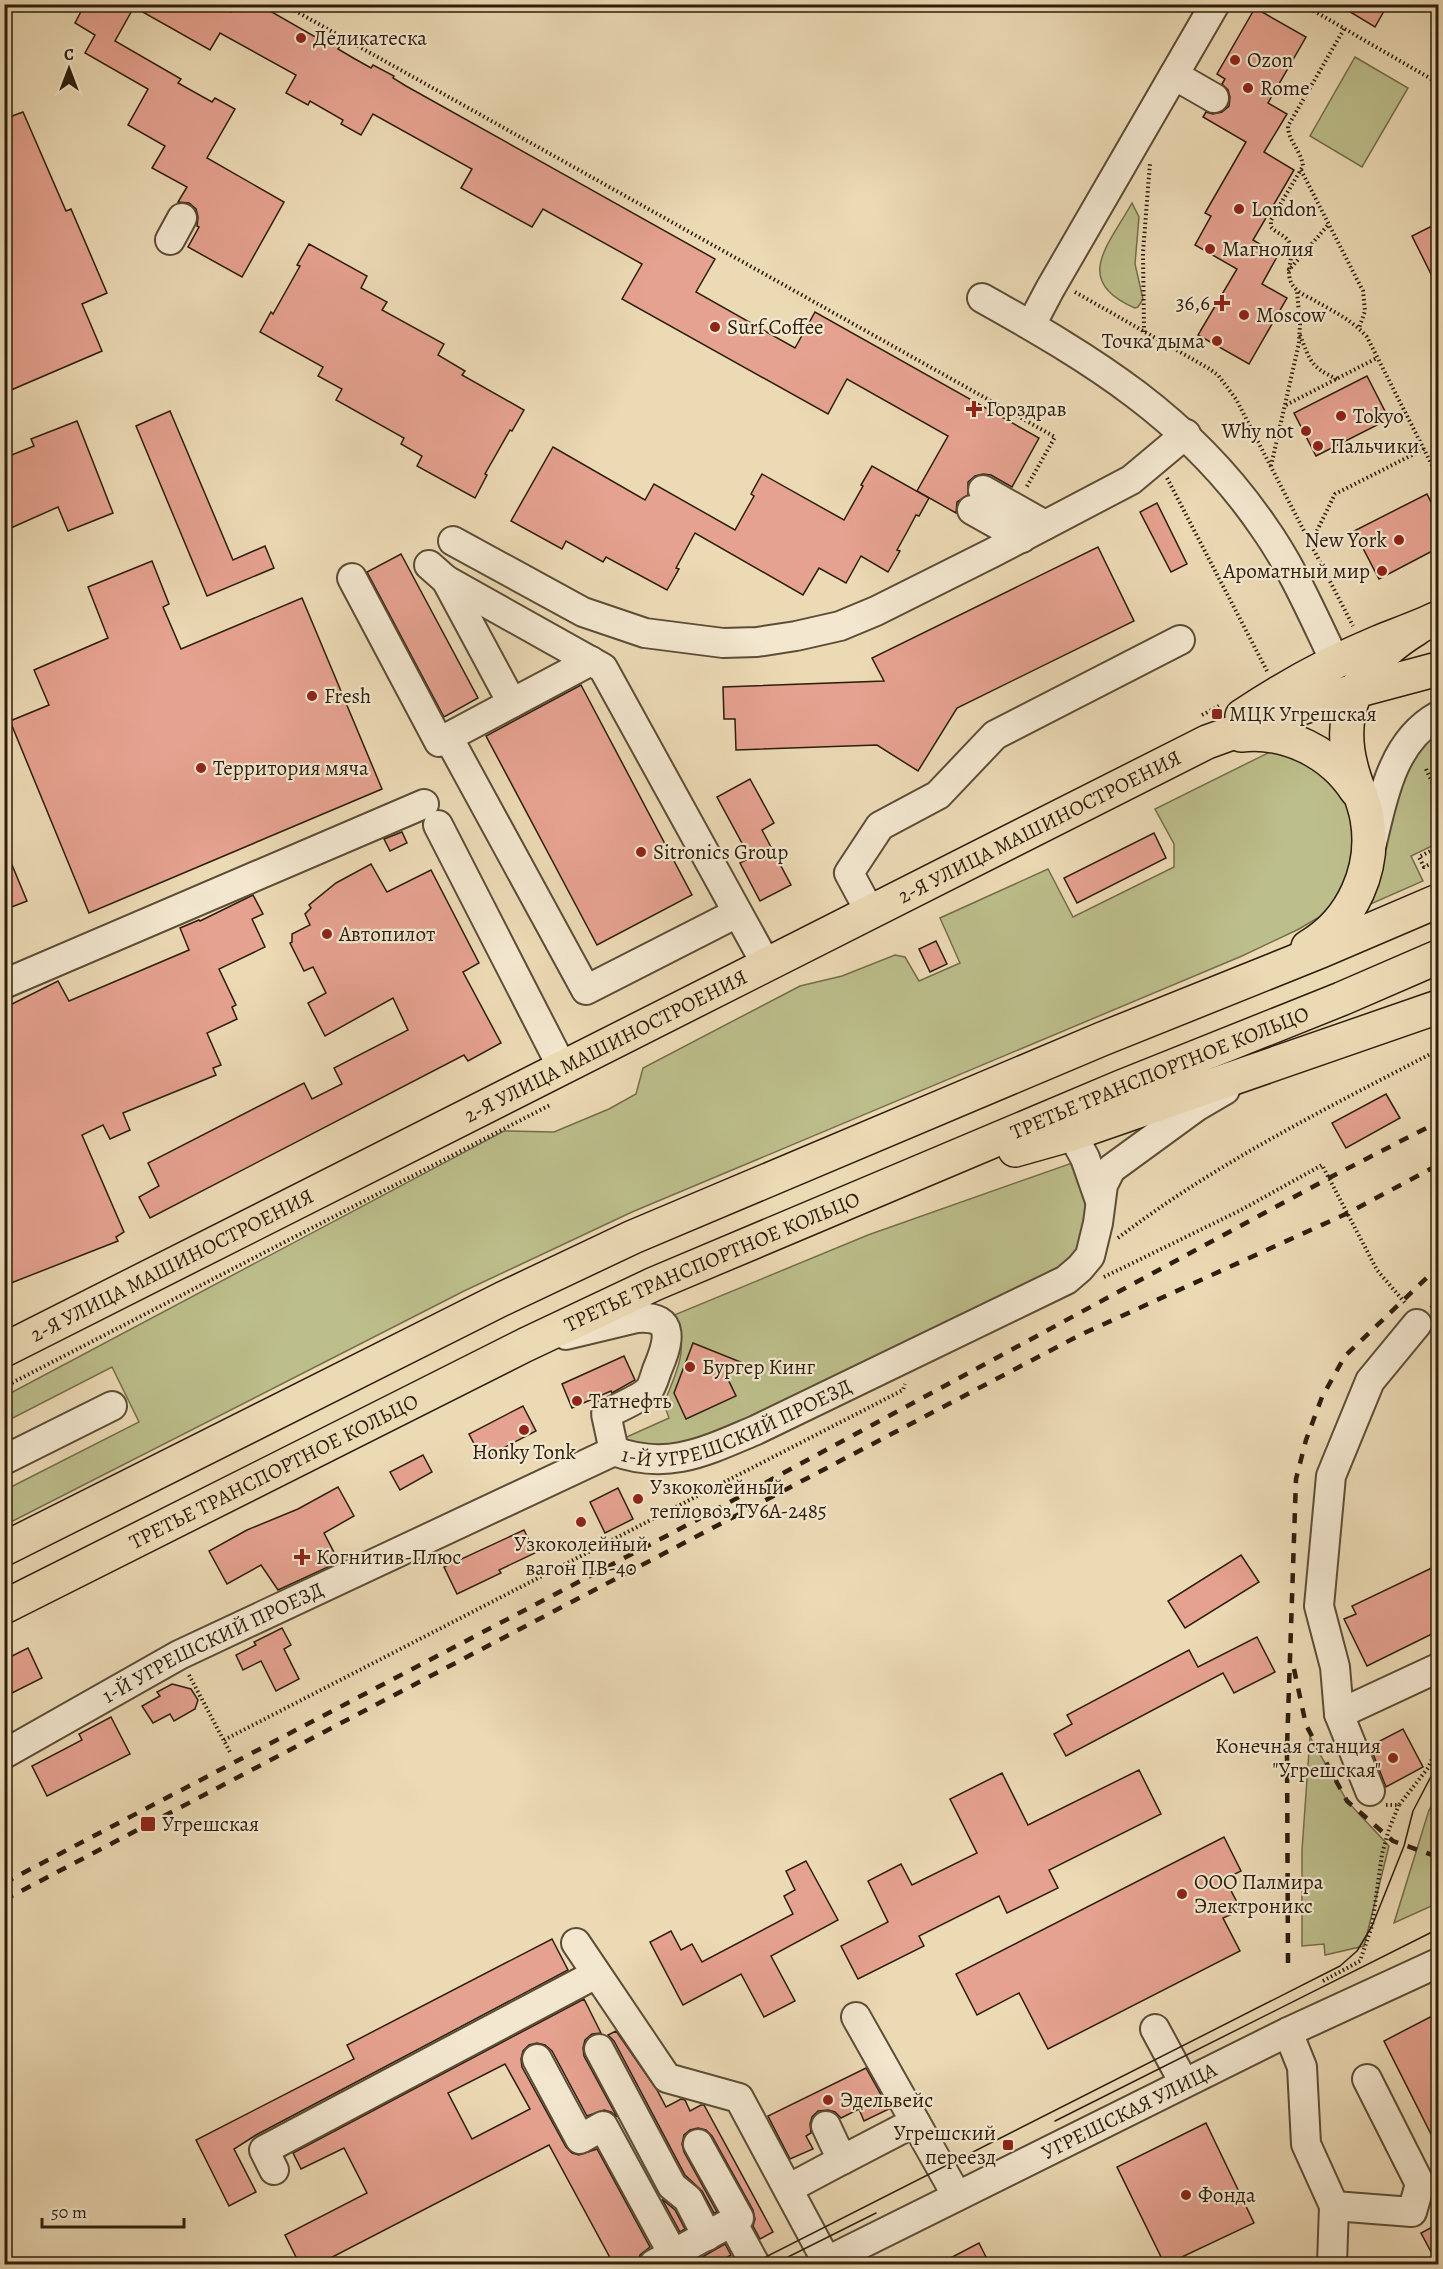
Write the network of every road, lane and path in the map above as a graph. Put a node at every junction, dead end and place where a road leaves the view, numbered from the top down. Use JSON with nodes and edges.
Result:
{"nodes":[{"id":1,"x":283,"y":4,"type":"edge"},
{"id":2,"x":1215,"y":4,"type":"edge"},
{"id":3,"x":1302,"y":4,"type":"edge"},
{"id":4,"x":1344,"y":28,"type":"junction"},
{"id":5,"x":1174,"y":75,"type":"junction"},
{"id":6,"x":1438,"y":83,"type":"edge"},
{"id":7,"x":1214,"y":98,"type":"dead end"},
{"id":8,"x":1150,"y":160,"type":"dead end"},
{"id":9,"x":1301,"y":169,"type":"junction"},
{"id":10,"x":1329,"y":224,"type":"junction"},
{"id":11,"x":1288,"y":272,"type":"junction"},
{"id":12,"x":1072,"y":290,"type":"dead end"},
{"id":13,"x":1298,"y":291,"type":"junction"},
{"id":14,"x":982,"y":298,"type":"dead end"},
{"id":15,"x":1031,"y":325,"type":"junction"},
{"id":16,"x":1359,"y":328,"type":"junction"},
{"id":17,"x":1144,"y":333,"type":"junction"},
{"id":18,"x":1300,"y":334,"type":"junction"},
{"id":19,"x":1377,"y":358,"type":"junction"},
{"id":20,"x":1337,"y":379,"type":"junction"},
{"id":21,"x":1286,"y":405,"type":"junction"},
{"id":22,"x":1186,"y":434,"type":"junction"},
{"id":23,"x":1424,"y":449,"type":"junction"},
{"id":24,"x":1157,"y":459,"type":"junction"},
{"id":25,"x":1271,"y":467,"type":"junction"},
{"id":26,"x":1438,"y":477,"type":"edge"},
{"id":27,"x":1015,"y":508,"type":"junction"},
{"id":28,"x":1034,"y":531,"type":"junction"},
{"id":29,"x":453,"y":541,"type":"dead end"},
{"id":30,"x":1311,"y":544,"type":"junction"},
{"id":31,"x":351,"y":578,"type":"dead end"},
{"id":32,"x":1427,"y":623,"type":"edge"},
{"id":33,"x":1358,"y":635,"type":"dead end"},
{"id":34,"x":1180,"y":640,"type":"dead end"},
{"id":35,"x":1388,"y":648,"type":"junction"},
{"id":36,"x":591,"y":661,"type":"junction"},
{"id":37,"x":1336,"y":663,"type":"junction"},
{"id":38,"x":1438,"y":669,"type":"edge"},
{"id":39,"x":1406,"y":677,"type":"junction"},
{"id":40,"x":1271,"y":679,"type":"dead end"},
{"id":41,"x":1355,"y":690,"type":"junction"},
{"id":42,"x":512,"y":703,"type":"junction"},
{"id":43,"x":1438,"y":717,"type":"edge"},
{"id":44,"x":448,"y":737,"type":"junction"},
{"id":45,"x":1207,"y":742,"type":"junction"},
{"id":46,"x":1425,"y":769,"type":"dead end"},
{"id":47,"x":1438,"y":794,"type":"edge"},
{"id":48,"x":1362,"y":801,"type":"junction"},
{"id":49,"x":1438,"y":847,"type":"edge"},
{"id":50,"x":1369,"y":853,"type":"junction"},
{"id":51,"x":1438,"y":860,"type":"edge"},
{"id":52,"x":1438,"y":901,"type":"edge"},
{"id":53,"x":870,"y":912,"type":"junction"},
{"id":54,"x":737,"y":913,"type":"junction"},
{"id":55,"x":1438,"y":957,"type":"edge"},
{"id":56,"x":766,"y":964,"type":"junction"},
{"id":57,"x":1252,"y":979,"type":"junction"},
{"id":58,"x":4,"y":984,"type":"edge"},
{"id":59,"x":1438,"y":1007,"type":"edge"},
{"id":60,"x":1438,"y":1050,"type":"edge"},
{"id":61,"x":562,"y":1068,"type":"junction"},
{"id":62,"x":1263,"y":1068,"type":"junction"},
{"id":63,"x":558,"y":1101,"type":"dead end"},
{"id":64,"x":1072,"y":1134,"type":"junction"},
{"id":65,"x":852,"y":1198,"type":"junction"},
{"id":66,"x":1100,"y":1201,"type":"junction"},
{"id":67,"x":1113,"y":1242,"type":"dead end"},
{"id":68,"x":1102,"y":1277,"type":"dead end"},
{"id":69,"x":1417,"y":1324,"type":"joint"},
{"id":70,"x":525,"y":1345,"type":"junction"},
{"id":71,"x":4,"y":1350,"type":"edge"},
{"id":72,"x":907,"y":1380,"type":"dead end"},
{"id":73,"x":4,"y":1388,"type":"edge"},
{"id":74,"x":112,"y":1406,"type":"dead end"},
{"id":75,"x":614,"y":1451,"type":"junction"},
{"id":76,"x":4,"y":1460,"type":"edge"},
{"id":77,"x":4,"y":1549,"type":"edge"},
{"id":78,"x":4,"y":1607,"type":"edge"},
{"id":79,"x":1438,"y":1668,"type":"edge"},
{"id":80,"x":190,"y":1676,"type":"dead end"},
{"id":81,"x":1340,"y":1714,"type":"junction"},
{"id":82,"x":224,"y":1740,"type":"junction"},
{"id":83,"x":1438,"y":1746,"type":"edge"},
{"id":84,"x":4,"y":1754,"type":"edge"},
{"id":85,"x":231,"y":1754,"type":"dead end"},
{"id":86,"x":1370,"y":1791,"type":"joint"},
{"id":87,"x":1400,"y":1805,"type":"junction"},
{"id":88,"x":576,"y":1943,"type":"dead end"},
{"id":89,"x":1438,"y":1963,"type":"edge"},
{"id":90,"x":596,"y":1974,"type":"junction"},
{"id":91,"x":1323,"y":1981,"type":"dead end"},
{"id":92,"x":856,"y":2017,"type":"dead end"},
{"id":93,"x":1155,"y":2030,"type":"dead end"},
{"id":94,"x":1288,"y":2032,"type":"junction"},
{"id":95,"x":599,"y":2049,"type":"dead end"},
{"id":96,"x":537,"y":2059,"type":"dead end"},
{"id":97,"x":1367,"y":2079,"type":"dead end"},
{"id":98,"x":1184,"y":2083,"type":"junction"},
{"id":99,"x":915,"y":2122,"type":"junction"},
{"id":100,"x":826,"y":2126,"type":"dead end"},
{"id":101,"x":698,"y":2144,"type":"dead end"},
{"id":102,"x":842,"y":2160,"type":"junction"},
{"id":103,"x":274,"y":2170,"type":"dead end"},
{"id":104,"x":797,"y":2184,"type":"dead end"},
{"id":105,"x":957,"y":2196,"type":"junction"},
{"id":106,"x":1334,"y":2206,"type":"junction"},
{"id":107,"x":732,"y":2222,"type":"junction"},
{"id":108,"x":706,"y":2236,"type":"junction"},
{"id":109,"x":663,"y":2259,"type":"edge"},
{"id":110,"x":824,"y":2263,"type":"edge"},
{"id":111,"x":755,"y":2265,"type":"edge"},
{"id":112,"x":1332,"y":2265,"type":"edge"}],
"edges":[{"from":1,"to":27,"type":"path"},
{"from":2,"to":5,"type":"street"},
{"from":3,"to":4,"type":"path"},
{"from":4,"to":6,"type":"path"},
{"from":4,"to":9,"type":"path"},
{"from":5,"to":7,"type":"street"},
{"from":5,"to":15,"type":"street"},
{"from":8,"to":17,"type":"path"},
{"from":9,"to":10,"type":"path"},
{"from":9,"to":11,"type":"path"},
{"from":10,"to":11,"type":"path"},
{"from":10,"to":16,"type":"path"},
{"from":11,"to":13,"type":"path"},
{"from":12,"to":17,"type":"path"},
{"from":13,"to":16,"type":"path"},
{"from":13,"to":18,"type":"path"},
{"from":14,"to":15,"type":"street"},
{"from":15,"to":22,"type":"street"},
{"from":16,"to":19,"type":"path"},
{"from":17,"to":25,"type":"path"},
{"from":18,"to":20,"type":"path"},
{"from":18,"to":21,"type":"path"},
{"from":19,"to":20,"type":"path"},
{"from":19,"to":23,"type":"path"},
{"from":20,"to":21,"type":"path"},
{"from":21,"to":25,"type":"path"},
{"from":22,"to":24,"type":"street"},
{"from":22,"to":37,"type":"street"},
{"from":23,"to":26,"type":"path"},
{"from":23,"to":30,"type":"path"},
{"from":24,"to":28,"type":"street"},
{"from":24,"to":40,"type":"path"},
{"from":25,"to":30,"type":"path"},
{"from":27,"to":28,"type":"street"},
{"from":27,"to":28,"type":"street"},
{"from":28,"to":29,"type":"street"},
{"from":30,"to":33,"type":"path"},
{"from":31,"to":44,"type":"street"},
{"from":32,"to":35,"type":"main road"},
{"from":32,"to":37,"type":"main road","name":"2-Я УЛИЦА МАШИНОСТРОЕНИЯ"},
{"from":34,"to":53,"type":"street"},
{"from":35,"to":39,"type":"main road"},
{"from":35,"to":41,"type":"main road"},
{"from":36,"to":42,"type":"street"},
{"from":36,"to":42,"type":"street"},
{"from":36,"to":54,"type":"street"},
{"from":37,"to":45,"type":"main road","name":"2-Я УЛИЦА МАШИНОСТРОЕНИЯ"},
{"from":38,"to":39,"type":"main road","name":"2-Я УЛИЦА МАШИНОСТРОЕНИЯ"},
{"from":39,"to":41,"type":"main road","name":"2-Я УЛИЦА МАШИНОСТРОЕНИЯ"},
{"from":41,"to":45,"type":"main road","name":"2-Я УЛИЦА МАШИНОСТРОЕНИЯ"},
{"from":41,"to":48,"type":"main road"},
{"from":42,"to":44,"type":"street"},
{"from":43,"to":50,"type":"street"},
{"from":44,"to":54,"type":"street"},
{"from":45,"to":48,"type":"main road"},
{"from":45,"to":53,"type":"main road","name":"2-Я УЛИЦА МАШИНОСТРОЕНИЯ"},
{"from":46,"to":47,"type":"path"},
{"from":48,"to":50,"type":"main road"},
{"from":49,"to":51,"type":"path"},
{"from":50,"to":57,"type":"main road"},
{"from":52,"to":57,"type":"main road"},
{"from":53,"to":56,"type":"main road","name":"2-Я УЛИЦА МАШИНОСТРОЕНИЯ"},
{"from":54,"to":56,"type":"street"},
{"from":55,"to":65,"type":"main road","name":"ТРЕТЬЕ ТРАНСПОРТНОЕ КОЛЬЦО"},
{"from":56,"to":61,"type":"main road","name":"2-Я УЛИЦА МАШИНОСТРОЕНИЯ"},
{"from":57,"to":77,"type":"main road"},
{"from":58,"to":61,"type":"street"},
{"from":59,"to":62,"type":"main road"},
{"from":60,"to":67,"type":"path"},
{"from":61,"to":71,"type":"main road","name":"2-Я УЛИЦА МАШИНОСТРОЕНИЯ"},
{"from":62,"to":64,"type":"main road"},
{"from":62,"to":66,"type":"street","name":"1-Й УГРЕШСКИЙ ПРОЕЗД"},
{"from":63,"to":73,"type":"path"},
{"from":64,"to":65,"type":"main road"},
{"from":64,"to":66,"type":"street","name":"1-Й УГРЕШСКИЙ ПРОЕЗД"},
{"from":65,"to":70,"type":"main road","name":"ТРЕТЬЕ ТРАНСПОРТНОЕ КОЛЬЦО"},
{"from":66,"to":75,"type":"street","name":"1-Й УГРЕШСКИЙ ПРОЕЗД"},
{"from":68,"to":69,"type":"path"},
{"from":69,"to":81,"type":"street"},
{"from":70,"to":75,"type":"street"},
{"from":70,"to":78,"type":"main road","name":"ТРЕТЬЕ ТРАНСПОРТНОЕ КОЛЬЦО"},
{"from":72,"to":82,"type":"path"},
{"from":74,"to":76,"type":"street"},
{"from":75,"to":84,"type":"street","name":"1-Й УГРЕШСКИЙ ПРОЕЗД"},
{"from":79,"to":81,"type":"street"},
{"from":80,"to":82,"type":"path"},
{"from":81,"to":86,"type":"street"},
{"from":82,"to":85,"type":"path"},
{"from":83,"to":87,"type":"path"},
{"from":86,"to":87,"type":"path"},
{"from":87,"to":91,"type":"path"},
{"from":88,"to":90,"type":"street"},
{"from":89,"to":94,"type":"street","name":"УГРЕШСКАЯ УЛИЦА"},
{"from":90,"to":103,"type":"street"},
{"from":90,"to":110,"type":"street"},
{"from":92,"to":99,"type":"street"},
{"from":93,"to":98,"type":"street"},
{"from":94,"to":98,"type":"street","name":"УГРЕШСКАЯ УЛИЦА"},
{"from":94,"to":106,"type":"street"},
{"from":95,"to":108,"type":"street"},
{"from":96,"to":109,"type":"street"},
{"from":97,"to":106,"type":"street"},
{"from":98,"to":105,"type":"street","name":"УГРЕШСКАЯ УЛИЦА"},
{"from":99,"to":102,"type":"street"},
{"from":99,"to":105,"type":"street"},
{"from":100,"to":102,"type":"street"},
{"from":101,"to":107,"type":"street"},
{"from":102,"to":104,"type":"street"},
{"from":105,"to":110,"type":"street","name":"УГРЕШСКАЯ УЛИЦА"},
{"from":106,"to":112,"type":"street"},
{"from":107,"to":108,"type":"street"},
{"from":107,"to":111,"type":"street"},
{"from":108,"to":109,"type":"street"}]}
